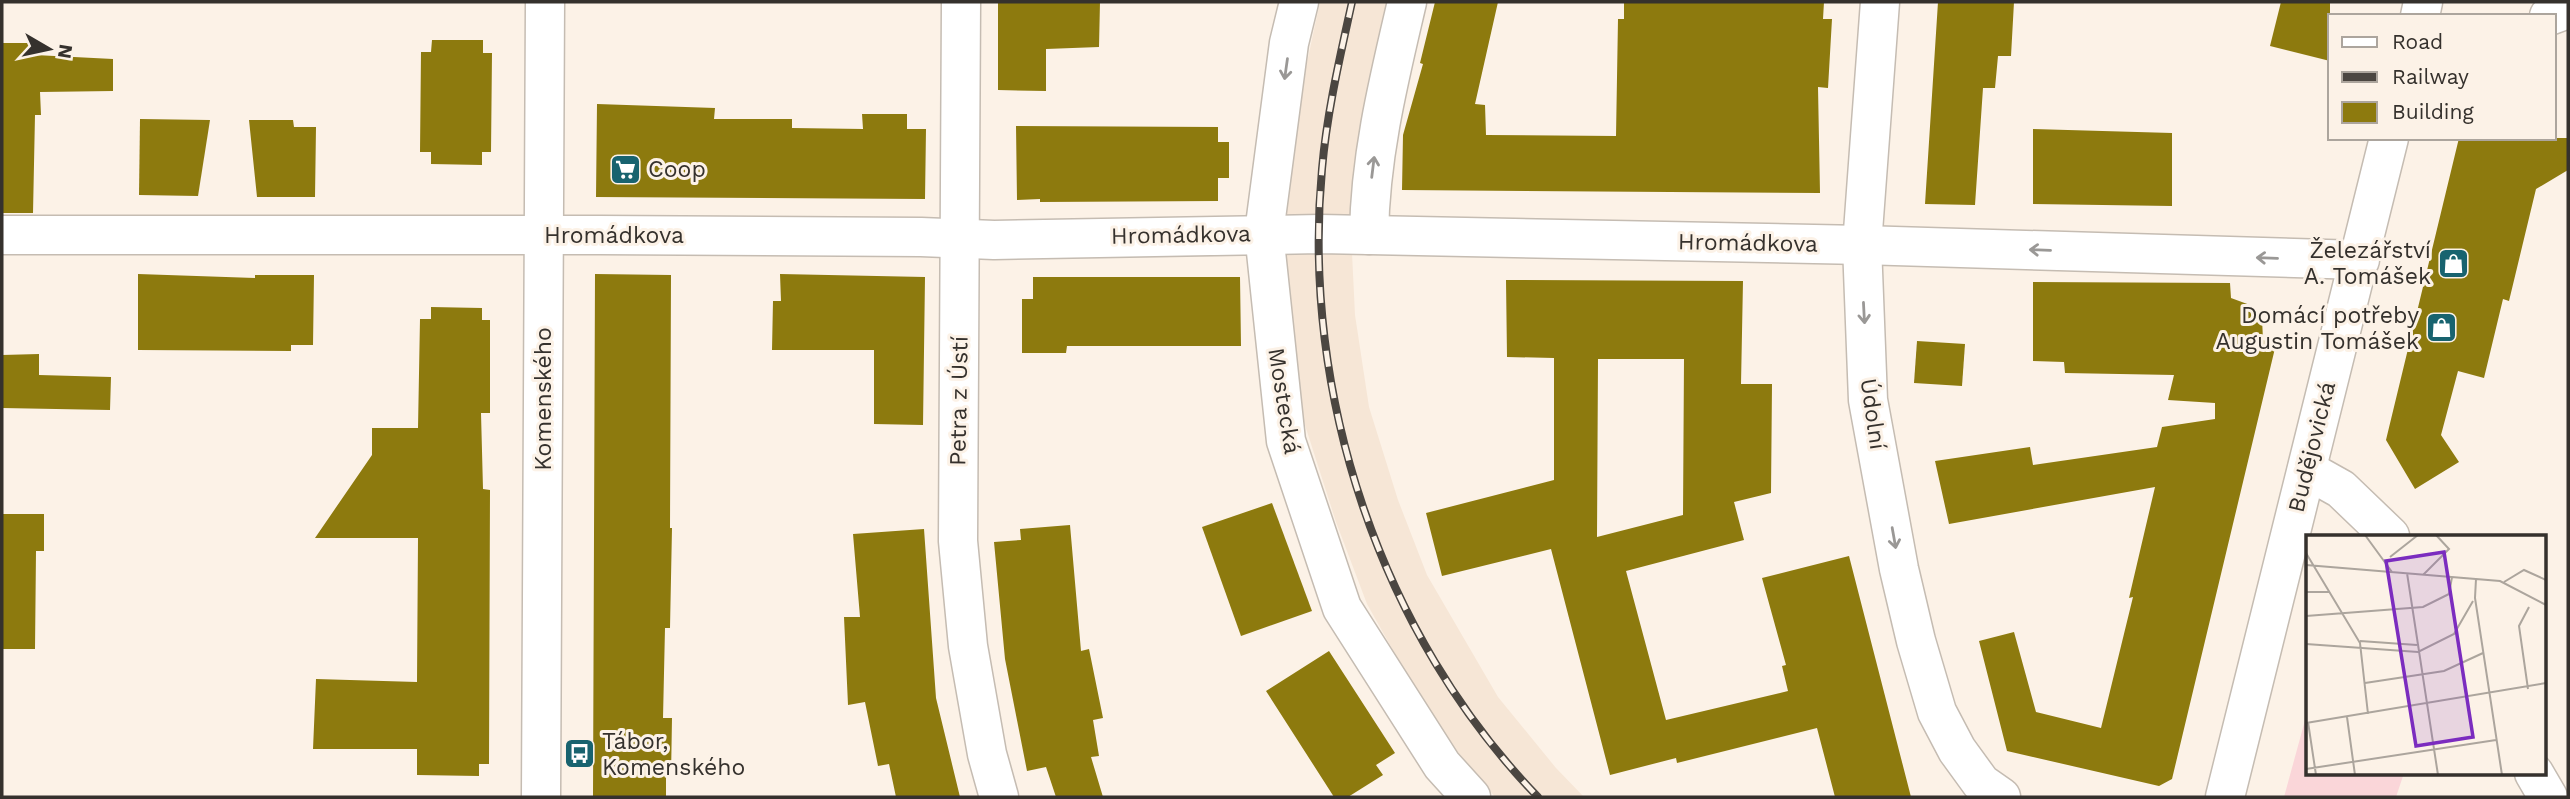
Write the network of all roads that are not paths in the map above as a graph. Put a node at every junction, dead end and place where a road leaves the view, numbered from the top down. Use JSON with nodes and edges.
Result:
{"nodes":[{"id":1,"x":545,"y":2,"type":"edge"},
{"id":2,"x":961,"y":2,"type":"edge"},
{"id":3,"x":1299,"y":2,"type":"edge"},
{"id":4,"x":1407,"y":2,"type":"edge"},
{"id":5,"x":1880,"y":2,"type":"edge"},
{"id":6,"x":2389,"y":140,"type":"edge"},
{"id":7,"x":1264,"y":233,"type":"junction"},
{"id":8,"x":545,"y":234,"type":"junction"},
{"id":9,"x":2,"y":235,"type":"edge"},
{"id":10,"x":1369,"y":235,"type":"junction"},
{"id":11,"x":961,"y":239,"type":"junction"},
{"id":12,"x":1862,"y":245,"type":"junction"},
{"id":13,"x":2360,"y":260,"type":"junction"},
{"id":14,"x":2306,"y":470,"type":"junction"},
{"id":15,"x":2388,"y":535,"type":"edge"},
{"id":16,"x":2535,"y":774,"type":"edge"},
{"id":17,"x":541,"y":797,"type":"edge"},
{"id":18,"x":999,"y":797,"type":"edge"},
{"id":19,"x":1471,"y":797,"type":"edge"},
{"id":20,"x":2001,"y":797,"type":"edge"},
{"id":21,"x":2225,"y":797,"type":"edge"},
{"id":22,"x":2548,"y":797,"type":"edge"}],
"edges":[{"from":1,"to":8,"type":"street","name":"Komenského"},
{"from":2,"to":11,"type":"street","name":"Petra z Ústí"},
{"from":3,"to":7,"type":"street","name":"Mostecká","one_way":true},
{"from":10,"to":4,"type":"street","one_way":true},
{"from":5,"to":12,"type":"street","name":"Údolní"},
{"from":6,"to":13,"type":"street","name":"Budějovická"},
{"from":7,"to":10,"type":"street","name":"Hromádkova"},
{"from":7,"to":11,"type":"street","name":"Hromádkova"},
{"from":7,"to":19,"type":"street","name":"Mostecká"},
{"from":8,"to":9,"type":"street","name":"Hromádkova"},
{"from":8,"to":11,"type":"street","name":"Hromádkova"},
{"from":8,"to":17,"type":"street","name":"Komenského"},
{"from":10,"to":12,"type":"street","name":"Hromádkova"},
{"from":11,"to":18,"type":"street","name":"Petra z Ústí"},
{"from":13,"to":12,"type":"street","name":"Hromádkova","one_way":true},
{"from":12,"to":20,"type":"street","name":"Údolní","one_way":true},
{"from":13,"to":14,"type":"street","name":"Budějovická"},
{"from":14,"to":15,"type":"street"},
{"from":14,"to":21,"type":"street","name":"Budějovická"},
{"from":16,"to":22,"type":"street"}]}
